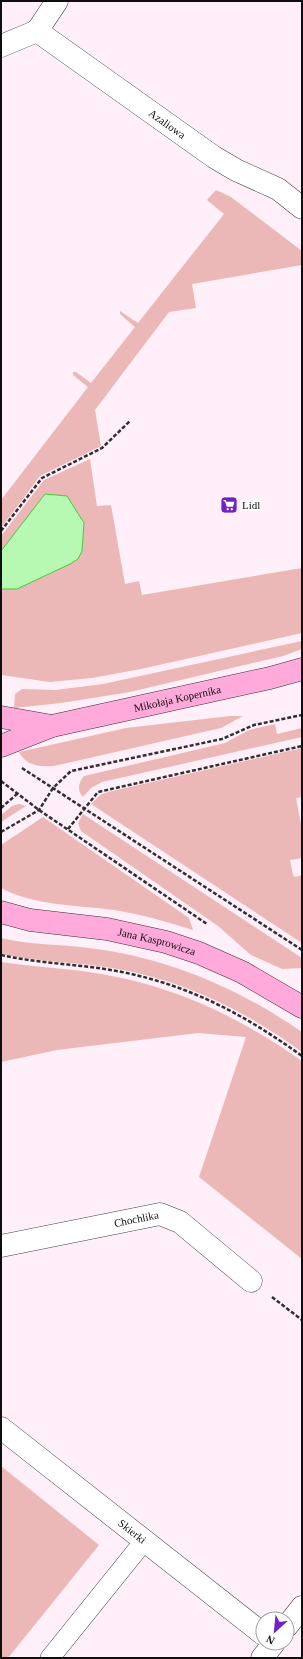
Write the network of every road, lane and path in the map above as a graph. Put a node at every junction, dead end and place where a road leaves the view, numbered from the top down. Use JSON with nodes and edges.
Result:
{"nodes":[{"id":1,"x":57,"y":1,"type":"edge"},
{"id":2,"x":37,"y":31,"type":"junction"},
{"id":3,"x":1,"y":46,"type":"edge"},
{"id":4,"x":302,"y":208,"type":"edge"},
{"id":5,"x":130,"y":421,"type":"dead end"},
{"id":6,"x":1,"y":531,"type":"edge"},
{"id":7,"x":302,"y":670,"type":"edge"},
{"id":8,"x":302,"y":715,"type":"edge"},
{"id":9,"x":1,"y":717,"type":"edge"},
{"id":10,"x":52,"y":726,"type":"junction"},
{"id":11,"x":4,"y":745,"type":"edge"},
{"id":12,"x":302,"y":746,"type":"edge"},
{"id":13,"x":1,"y":781,"type":"edge"},
{"id":14,"x":53,"y":788,"type":"junction"},
{"id":15,"x":18,"y":794,"type":"junction"},
{"id":16,"x":1,"y":808,"type":"edge"},
{"id":17,"x":84,"y":809,"type":"junction"},
{"id":18,"x":39,"y":810,"type":"junction"},
{"id":19,"x":68,"y":829,"type":"junction"},
{"id":20,"x":1,"y":832,"type":"edge"},
{"id":21,"x":1,"y":912,"type":"edge"},
{"id":22,"x":208,"y":924,"type":"dead end"},
{"id":23,"x":302,"y":950,"type":"edge"},
{"id":24,"x":1,"y":955,"type":"edge"},
{"id":25,"x":302,"y":1007,"type":"edge"},
{"id":26,"x":302,"y":1056,"type":"edge"},
{"id":27,"x":1,"y":1246,"type":"edge"},
{"id":28,"x":251,"y":1281,"type":"joint"},
{"id":29,"x":302,"y":1320,"type":"edge"},
{"id":30,"x":1,"y":1428,"type":"edge"},
{"id":31,"x":145,"y":1540,"type":"junction"},
{"id":32,"x":302,"y":1607,"type":"edge"},
{"id":33,"x":295,"y":1616,"type":"edge"},
{"id":34,"x":255,"y":1628,"type":"edge"},
{"id":35,"x":50,"y":1658,"type":"edge"}],
"edges":[{"from":1,"to":2,"type":"street"},
{"from":2,"to":3,"type":"street"},
{"from":2,"to":4,"type":"street","name":"Azaliowa"},
{"from":5,"to":6,"type":"path"},
{"from":7,"to":10,"type":"street","name":"Mikołaja Kopernika"},
{"from":8,"to":14,"type":"path"},
{"from":9,"to":10,"type":"street","name":"Mikołaja Kopernika"},
{"from":10,"to":11,"type":"street","name":"Mikołaja Kopernika"},
{"from":11,"to":14,"type":"path"},
{"from":12,"to":17,"type":"path"},
{"from":13,"to":15,"type":"path"},
{"from":14,"to":17,"type":"path"},
{"from":14,"to":18,"type":"path"},
{"from":15,"to":16,"type":"path"},
{"from":15,"to":18,"type":"path"},
{"from":17,"to":19,"type":"path"},
{"from":17,"to":23,"type":"path"},
{"from":18,"to":19,"type":"path"},
{"from":18,"to":20,"type":"path"},
{"from":19,"to":22,"type":"path"},
{"from":21,"to":25,"type":"street","name":"Jana Kasprowicza"},
{"from":24,"to":26,"type":"path"},
{"from":27,"to":28,"type":"street","name":"Chochlika"},
{"from":28,"to":29,"type":"path"},
{"from":30,"to":31,"type":"street","name":"Skierki"},
{"from":31,"to":34,"type":"street","name":"Skierki"},
{"from":31,"to":35,"type":"lane"},
{"from":32,"to":33,"type":"street"}]}
